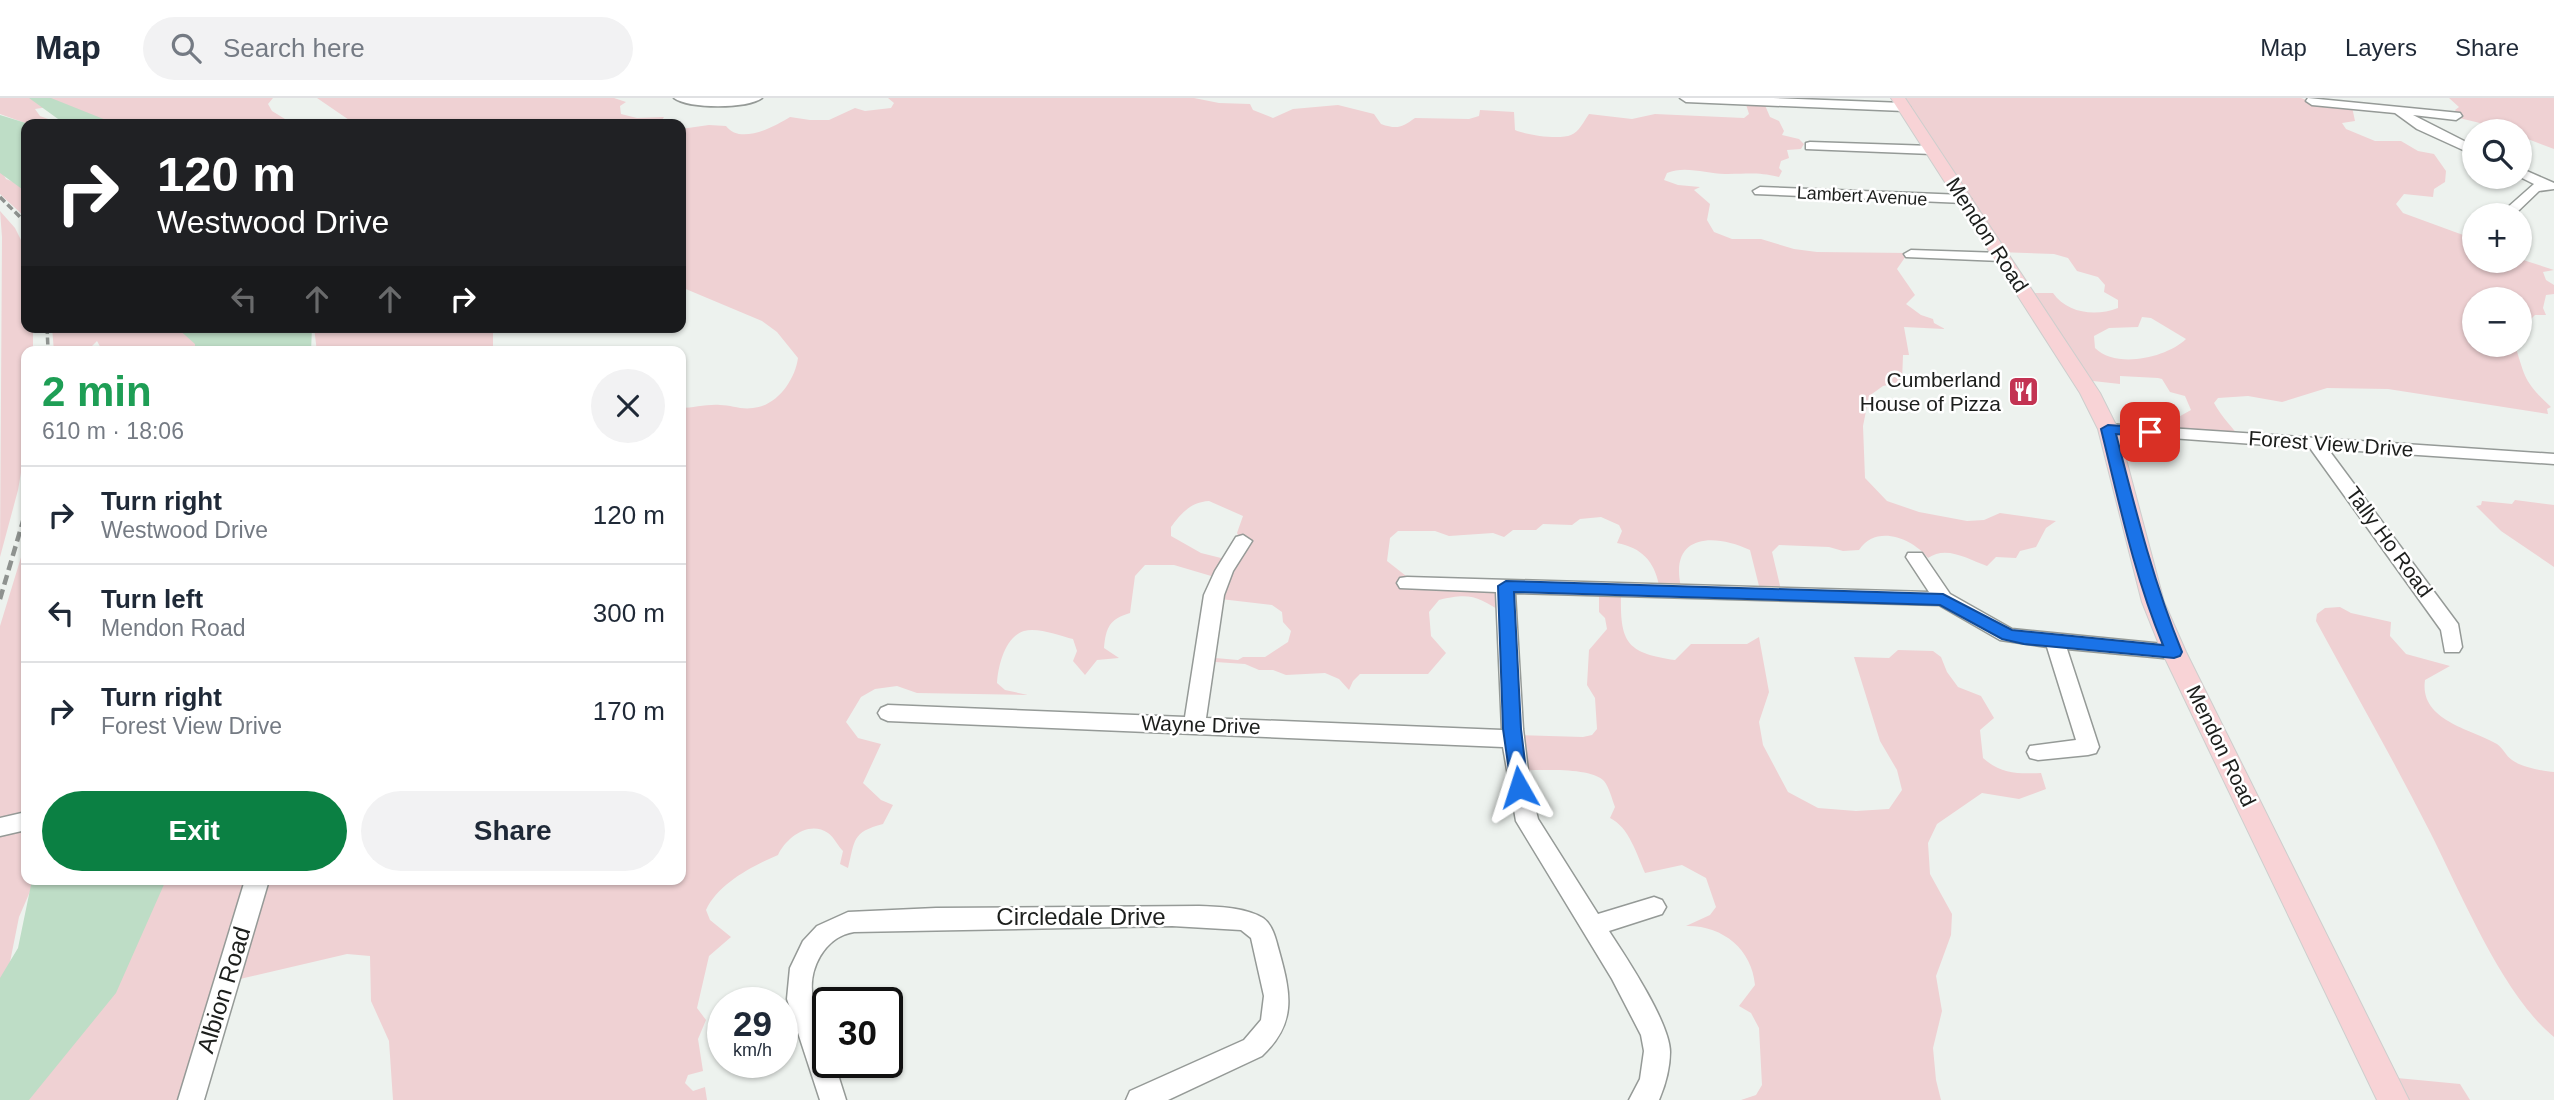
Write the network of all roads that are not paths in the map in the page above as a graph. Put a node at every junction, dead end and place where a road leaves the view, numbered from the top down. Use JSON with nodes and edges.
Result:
{"nodes":[{"id":1,"x":680,"y":98,"type":"edge"},
{"id":2,"x":756,"y":98,"type":"edge"},
{"id":3,"x":1686,"y":98,"type":"edge"},
{"id":4,"x":2312,"y":101,"type":"dead end"},
{"id":5,"x":1901,"y":102,"type":"edge"},
{"id":6,"x":2400,"y":112,"type":"junction"},
{"id":7,"x":2456,"y":116,"type":"dead end"},
{"id":8,"x":2462,"y":145,"type":"edge"},
{"id":9,"x":1810,"y":146,"type":"dead end"},
{"id":10,"x":1932,"y":150,"type":"junction"},
{"id":11,"x":2532,"y":178,"type":"edge"},
{"id":12,"x":2550,"y":186,"type":"edge"},
{"id":13,"x":1760,"y":191,"type":"dead end"},
{"id":14,"x":1964,"y":200,"type":"junction"},
{"id":15,"x":2518,"y":203,"type":"edge"},
{"id":16,"x":1911,"y":254,"type":"dead end"},
{"id":17,"x":2001,"y":257,"type":"junction"},
{"id":18,"x":2108,"y":429,"type":"junction"},
{"id":19,"x":2315,"y":443,"type":"junction"},
{"id":20,"x":2554,"y":459,"type":"edge"},
{"id":21,"x":1243,"y":541,"type":"dead end"},
{"id":22,"x":1914,"y":557,"type":"dead end"},
{"id":23,"x":1407,"y":583,"type":"dead end"},
{"id":24,"x":1506,"y":586,"type":"junction"},
{"id":25,"x":1943,"y":599,"type":"junction"},
{"id":26,"x":2055,"y":642,"type":"junction"},
{"id":27,"x":2452,"y":647,"type":"dead end"},
{"id":28,"x":2174,"y":652,"type":"junction"},
{"id":29,"x":888,"y":713,"type":"dead end"},
{"id":30,"x":1195,"y":724,"type":"junction"},
{"id":31,"x":1514,"y":739,"type":"junction"},
{"id":32,"x":2038,"y":752,"type":"dead end"},
{"id":33,"x":256,"y":885,"type":"edge"},
{"id":34,"x":1654,"y":907,"type":"dead end"},
{"id":35,"x":1592,"y":926,"type":"junction"},
{"id":36,"x":191,"y":1100,"type":"edge"},
{"id":37,"x":833,"y":1100,"type":"edge"},
{"id":38,"x":1139,"y":1100,"type":"edge"},
{"id":39,"x":1642,"y":1100,"type":"edge"},
{"id":40,"x":2393,"y":1100,"type":"edge"}],
"edges":[{"from":1,"to":2,"type":"street"},
{"from":3,"to":5,"type":"street"},
{"from":4,"to":6,"type":"street"},
{"from":5,"to":10,"type":"main road","name":"Mendon Road"},
{"from":6,"to":7,"type":"street"},
{"from":6,"to":8,"type":"street"},
{"from":9,"to":10,"type":"street"},
{"from":10,"to":14,"type":"main road","name":"Mendon Road"},
{"from":11,"to":12,"type":"street"},
{"from":12,"to":15,"type":"street"},
{"from":13,"to":14,"type":"street","name":"Lambert Avenue"},
{"from":14,"to":17,"type":"main road","name":"Mendon Road"},
{"from":16,"to":17,"type":"street"},
{"from":17,"to":18,"type":"main road","name":"Mendon Road"},
{"from":18,"to":19,"type":"street","name":"Forest View Drive"},
{"from":18,"to":28,"type":"main road","name":"Mendon Road"},
{"from":19,"to":20,"type":"street","name":"Forest View Drive"},
{"from":19,"to":27,"type":"street","name":"Tally Ho Road"},
{"from":21,"to":30,"type":"street"},
{"from":22,"to":25,"type":"street"},
{"from":23,"to":24,"type":"street"},
{"from":24,"to":25,"type":"street"},
{"from":24,"to":31,"type":"street"},
{"from":25,"to":26,"type":"street"},
{"from":26,"to":28,"type":"street"},
{"from":26,"to":32,"type":"street"},
{"from":28,"to":40,"type":"main road","name":"Mendon Road"},
{"from":29,"to":30,"type":"street","name":"Wayne Drive"},
{"from":30,"to":31,"type":"street","name":"Wayne Drive"},
{"from":31,"to":35,"type":"street"},
{"from":33,"to":36,"type":"street","name":"Albion Road"},
{"from":34,"to":35,"type":"street"},
{"from":35,"to":39,"type":"street"},
{"from":37,"to":38,"type":"street","name":"Circledale Drive"}]}
